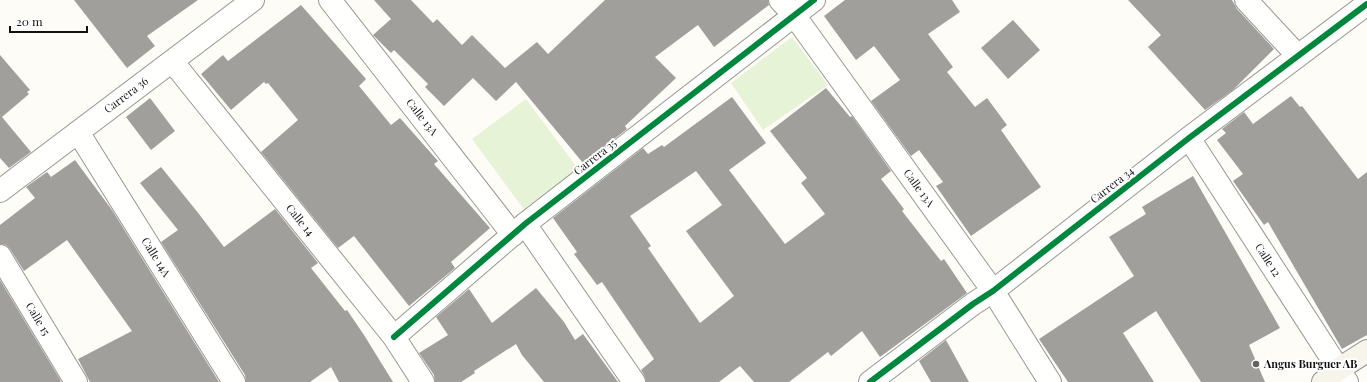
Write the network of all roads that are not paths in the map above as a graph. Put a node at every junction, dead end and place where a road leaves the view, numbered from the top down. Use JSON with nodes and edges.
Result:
{"nodes":[{"id":1,"x":252,"y":0,"type":"edge"},
{"id":2,"x":330,"y":0,"type":"edge"},
{"id":3,"x":814,"y":0,"type":"edge"},
{"id":4,"x":1246,"y":0,"type":"edge"},
{"id":5,"x":1367,"y":4,"type":"edge"},
{"id":6,"x":787,"y":8,"type":"edge"},
{"id":7,"x":1298,"y":56,"type":"junction"},
{"id":8,"x":172,"y":61,"type":"junction"},
{"id":9,"x":78,"y":132,"type":"junction"},
{"id":10,"x":1188,"y":138,"type":"junction"},
{"id":11,"x":0,"y":190,"type":"edge"},
{"id":12,"x":519,"y":229,"type":"junction"},
{"id":13,"x":0,"y":256,"type":"edge"},
{"id":14,"x":993,"y":291,"type":"junction"},
{"id":15,"x":394,"y":337,"type":"junction"},
{"id":16,"x":1367,"y":351,"type":"edge"},
{"id":17,"x":1336,"y":378,"type":"edge"},
{"id":18,"x":420,"y":381,"type":"edge"},
{"id":19,"x":76,"y":382,"type":"edge"},
{"id":20,"x":234,"y":382,"type":"edge"},
{"id":21,"x":634,"y":382,"type":"edge"},
{"id":22,"x":870,"y":382,"type":"edge"},
{"id":23,"x":1050,"y":382,"type":"edge"}],
"edges":[{"from":1,"to":8,"type":"street","name":"Carrera 36"},
{"from":2,"to":12,"type":"street","name":"Calle 13A"},
{"from":3,"to":6,"type":"street","name":"Carrera 35"},
{"from":4,"to":7,"type":"street"},
{"from":5,"to":7,"type":"street","name":"Carrera 34"},
{"from":6,"to":12,"type":"street","name":"Carrera 35"},
{"from":6,"to":14,"type":"street","name":"Calle 13A"},
{"from":7,"to":10,"type":"street","name":"Carrera 34"},
{"from":8,"to":9,"type":"street","name":"Carrera 36"},
{"from":8,"to":15,"type":"street","name":"Calle 14"},
{"from":9,"to":11,"type":"street","name":"Carrera 36"},
{"from":9,"to":20,"type":"street","name":"Calle 14A"},
{"from":10,"to":14,"type":"street","name":"Carrera 34"},
{"from":10,"to":17,"type":"street","name":"Calle 12"},
{"from":12,"to":15,"type":"street","name":"Carrera 35"},
{"from":12,"to":21,"type":"street","name":"Calle 13A"},
{"from":13,"to":19,"type":"street","name":"Calle 15"},
{"from":14,"to":22,"type":"street","name":"Carrera 34"},
{"from":14,"to":23,"type":"street","name":"Calle 13A"},
{"from":15,"to":18,"type":"street","name":"Calle 14"},
{"from":16,"to":17,"type":"main road"}]}
